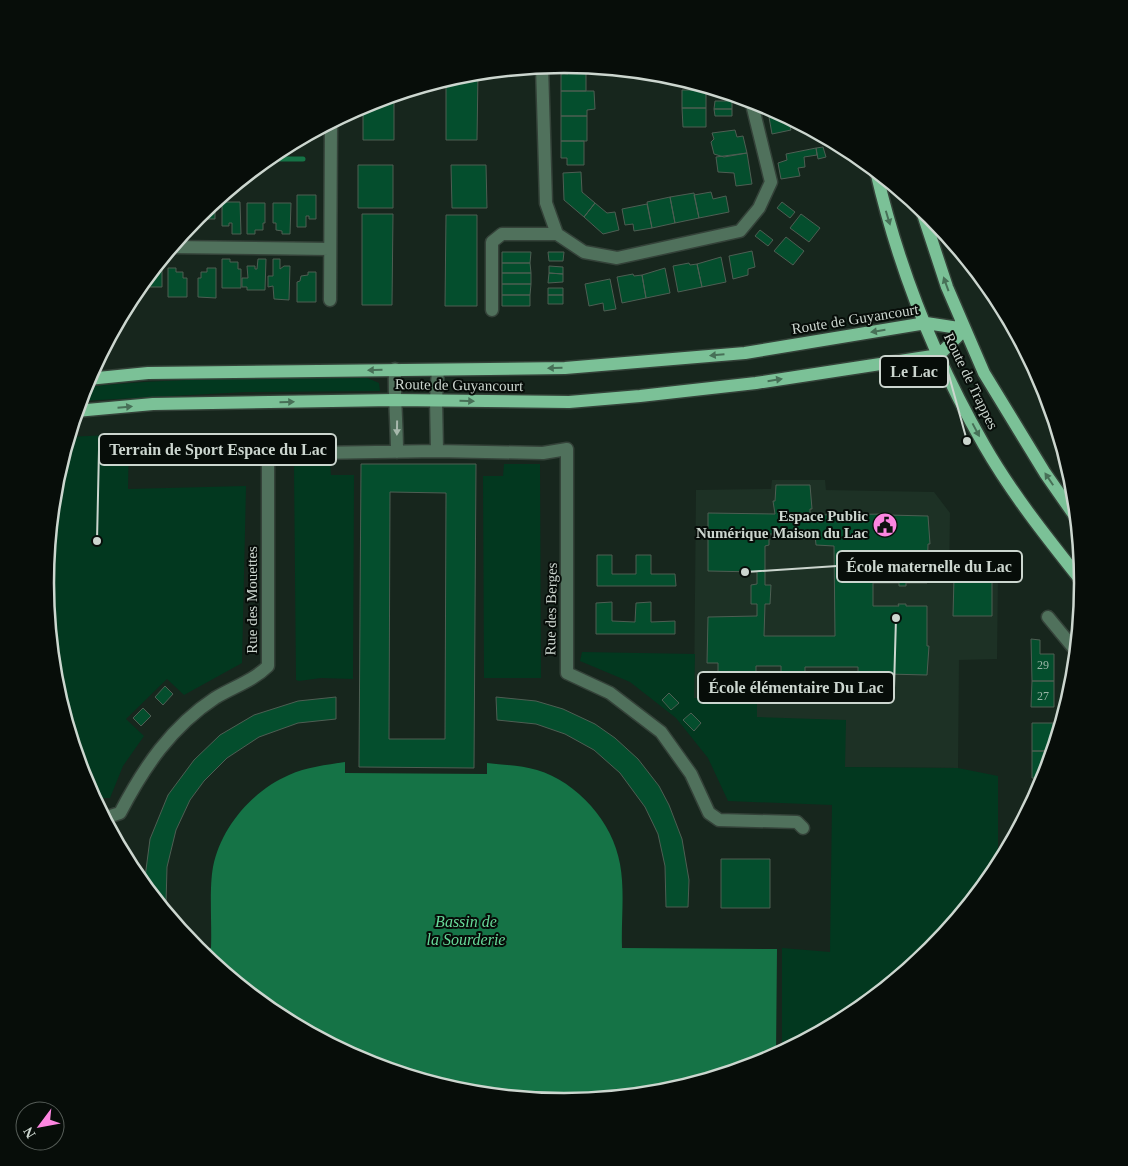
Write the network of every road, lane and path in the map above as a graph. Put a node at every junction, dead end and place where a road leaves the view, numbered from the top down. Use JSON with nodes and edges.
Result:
{"nodes":[{"id":1,"x":542,"y":74,"type":"edge"},
{"id":2,"x":753,"y":110,"type":"edge"},
{"id":3,"x":331,"y":129,"type":"edge"},
{"id":4,"x":879,"y":182,"type":"edge"},
{"id":5,"x":926,"y":223,"type":"edge"},
{"id":6,"x":557,"y":234,"type":"junction"},
{"id":7,"x":180,"y":247,"type":"edge"},
{"id":8,"x":330,"y":249,"type":"junction"},
{"id":9,"x":330,"y":300,"type":"dead end"},
{"id":10,"x":492,"y":310,"type":"dead end"},
{"id":11,"x":926,"y":323,"type":"junction"},
{"id":12,"x":965,"y":329,"type":"junction"},
{"id":13,"x":939,"y":356,"type":"junction"},
{"id":14,"x":395,"y":369,"type":"junction"},
{"id":15,"x":438,"y":370,"type":"junction"},
{"id":16,"x":98,"y":377,"type":"edge"},
{"id":17,"x":436,"y":399,"type":"junction"},
{"id":18,"x":394,"y":400,"type":"junction"},
{"id":19,"x":84,"y":410,"type":"edge"},
{"id":20,"x":438,"y":450,"type":"junction"},
{"id":21,"x":397,"y":452,"type":"junction"},
{"id":22,"x":268,"y":453,"type":"junction"},
{"id":23,"x":133,"y":456,"type":"dead end"},
{"id":24,"x":1068,"y":506,"type":"edge"},
{"id":25,"x":1074,"y":571,"type":"edge"},
{"id":26,"x":1048,"y":617,"type":"dead end"},
{"id":27,"x":1071,"y":644,"type":"edge"},
{"id":28,"x":110,"y":816,"type":"edge"},
{"id":29,"x":803,"y":828,"type":"dead end"}],
"edges":[{"from":1,"to":6,"type":"street"},
{"from":2,"to":6,"type":"street"},
{"from":3,"to":8,"type":"street"},
{"from":4,"to":11,"type":"main road","name":"Route de Trappes","one_way":true},
{"from":12,"to":5,"type":"main road","name":"Route de Trappes","one_way":true},
{"from":6,"to":10,"type":"street"},
{"from":7,"to":8,"type":"street"},
{"from":8,"to":9,"type":"street"},
{"from":11,"to":12,"type":"main road","name":"Route de Guyancourt"},
{"from":11,"to":13,"type":"main road","name":"Route de Trappes"},
{"from":11,"to":15,"type":"main road","name":"Route de Guyancourt","one_way":true},
{"from":12,"to":13,"type":"main road"},
{"from":24,"to":12,"type":"main road","name":"Route de Trappes","one_way":true},
{"from":17,"to":13,"type":"main road","name":"Route de Guyancourt","one_way":true},
{"from":13,"to":25,"type":"main road","name":"Route de Trappes","one_way":true},
{"from":14,"to":15,"type":"main road","name":"Route de Guyancourt"},
{"from":14,"to":16,"type":"main road","name":"Route de Guyancourt","one_way":true},
{"from":14,"to":18,"type":"street"},
{"from":15,"to":17,"type":"street"},
{"from":17,"to":18,"type":"main road","name":"Route de Guyancourt"},
{"from":17,"to":20,"type":"street"},
{"from":19,"to":18,"type":"main road","name":"Route de Guyancourt","one_way":true},
{"from":18,"to":21,"type":"street","one_way":true},
{"from":20,"to":21,"type":"street"},
{"from":20,"to":29,"type":"street","name":"Rue des Berges"},
{"from":21,"to":22,"type":"street"},
{"from":22,"to":23,"type":"street"},
{"from":22,"to":28,"type":"street","name":"Rue des Mouettes"},
{"from":26,"to":27,"type":"street"}]}
